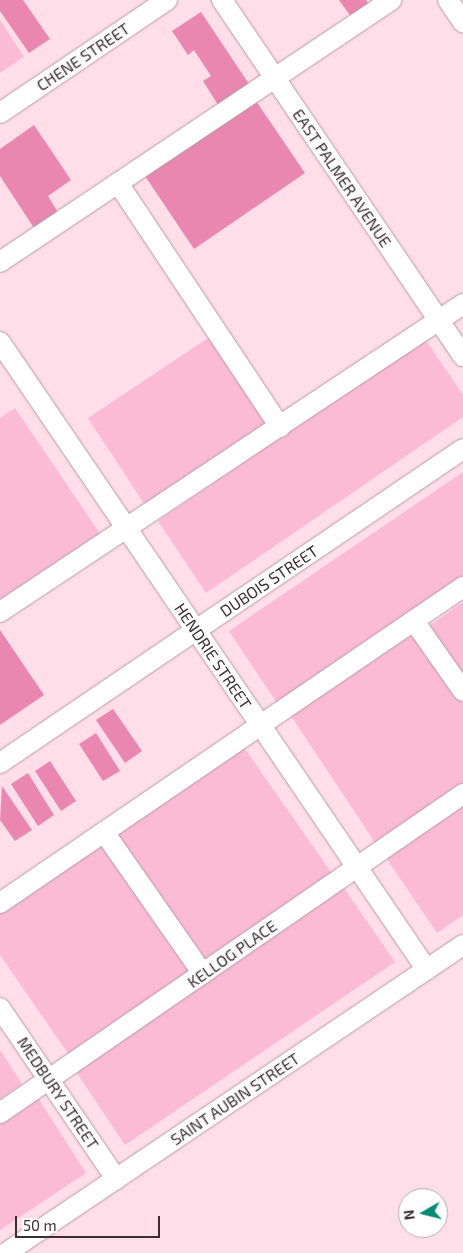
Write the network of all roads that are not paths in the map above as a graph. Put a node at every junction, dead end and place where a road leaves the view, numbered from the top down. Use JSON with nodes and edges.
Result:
{"nodes":[{"id":1,"x":167,"y":0,"type":"edge"},
{"id":2,"x":222,"y":0,"type":"edge"},
{"id":3,"x":391,"y":0,"type":"edge"},
{"id":4,"x":448,"y":0,"type":"edge"},
{"id":5,"x":463,"y":22,"type":"edge"},
{"id":6,"x":275,"y":79,"type":"junction"},
{"id":7,"x":0,"y":113,"type":"edge"},
{"id":8,"x":118,"y":184,"type":"junction"},
{"id":9,"x":0,"y":262,"type":"edge"},
{"id":10,"x":463,"y":304,"type":"edge"},
{"id":11,"x":439,"y":321,"type":"junction"},
{"id":12,"x":0,"y":342,"type":"edge"},
{"id":13,"x":463,"y":356,"type":"edge"},
{"id":14,"x":280,"y":427,"type":"junction"},
{"id":15,"x":463,"y":448,"type":"edge"},
{"id":16,"x":127,"y":529,"type":"junction"},
{"id":17,"x":463,"y":587,"type":"edge"},
{"id":18,"x":0,"y":612,"type":"edge"},
{"id":19,"x":414,"y":620,"type":"junction"},
{"id":20,"x":196,"y":630,"type":"junction"},
{"id":21,"x":463,"y":691,"type":"edge"},
{"id":22,"x":260,"y":725,"type":"junction"},
{"id":23,"x":0,"y":763,"type":"edge"},
{"id":24,"x":463,"y":794,"type":"edge"},
{"id":25,"x":104,"y":832,"type":"junction"},
{"id":26,"x":356,"y":867,"type":"junction"},
{"id":27,"x":0,"y":903,"type":"edge"},
{"id":28,"x":463,"y":946,"type":"edge"},
{"id":29,"x":427,"y":970,"type":"junction"},
{"id":30,"x":203,"y":974,"type":"junction"},
{"id":31,"x":0,"y":1008,"type":"edge"},
{"id":32,"x":49,"y":1080,"type":"junction"},
{"id":33,"x":0,"y":1113,"type":"edge"},
{"id":34,"x":116,"y":1179,"type":"junction"},
{"id":35,"x":6,"y":1253,"type":"edge"}],
"edges":[{"from":1,"to":7,"type":"street","name":"CHENE STREET"},
{"from":2,"to":6,"type":"street","name":"EAST PALMER AVENUE"},
{"from":3,"to":6,"type":"street"},
{"from":4,"to":5,"type":"street"},
{"from":6,"to":8,"type":"street"},
{"from":6,"to":11,"type":"street","name":"EAST PALMER AVENUE"},
{"from":8,"to":9,"type":"street"},
{"from":8,"to":14,"type":"street"},
{"from":10,"to":11,"type":"street"},
{"from":11,"to":13,"type":"street","name":"EAST PALMER AVENUE"},
{"from":11,"to":14,"type":"street"},
{"from":12,"to":16,"type":"street","name":"HENDRIE STREET"},
{"from":14,"to":16,"type":"street"},
{"from":15,"to":20,"type":"street","name":"DUBOIS STREET"},
{"from":16,"to":18,"type":"street"},
{"from":16,"to":20,"type":"street","name":"HENDRIE STREET"},
{"from":17,"to":19,"type":"street"},
{"from":19,"to":21,"type":"street"},
{"from":19,"to":22,"type":"street"},
{"from":20,"to":22,"type":"street","name":"HENDRIE STREET"},
{"from":20,"to":23,"type":"street","name":"DUBOIS STREET"},
{"from":22,"to":25,"type":"street"},
{"from":22,"to":26,"type":"street","name":"HENDRIE STREET"},
{"from":24,"to":26,"type":"street","name":"KELLOG PLACE"},
{"from":25,"to":27,"type":"street"},
{"from":25,"to":30,"type":"street"},
{"from":26,"to":29,"type":"street","name":"HENDRIE STREET"},
{"from":26,"to":30,"type":"street","name":"KELLOG PLACE"},
{"from":28,"to":29,"type":"street","name":"SAINT AUBIN STREET"},
{"from":29,"to":34,"type":"street","name":"SAINT AUBIN STREET"},
{"from":30,"to":32,"type":"street","name":"KELLOG PLACE"},
{"from":31,"to":32,"type":"street","name":"MEDBURY STREET"},
{"from":32,"to":33,"type":"street","name":"KELLOG PLACE"},
{"from":32,"to":34,"type":"street","name":"MEDBURY STREET"},
{"from":34,"to":35,"type":"street","name":"SAINT AUBIN STREET"}]}
